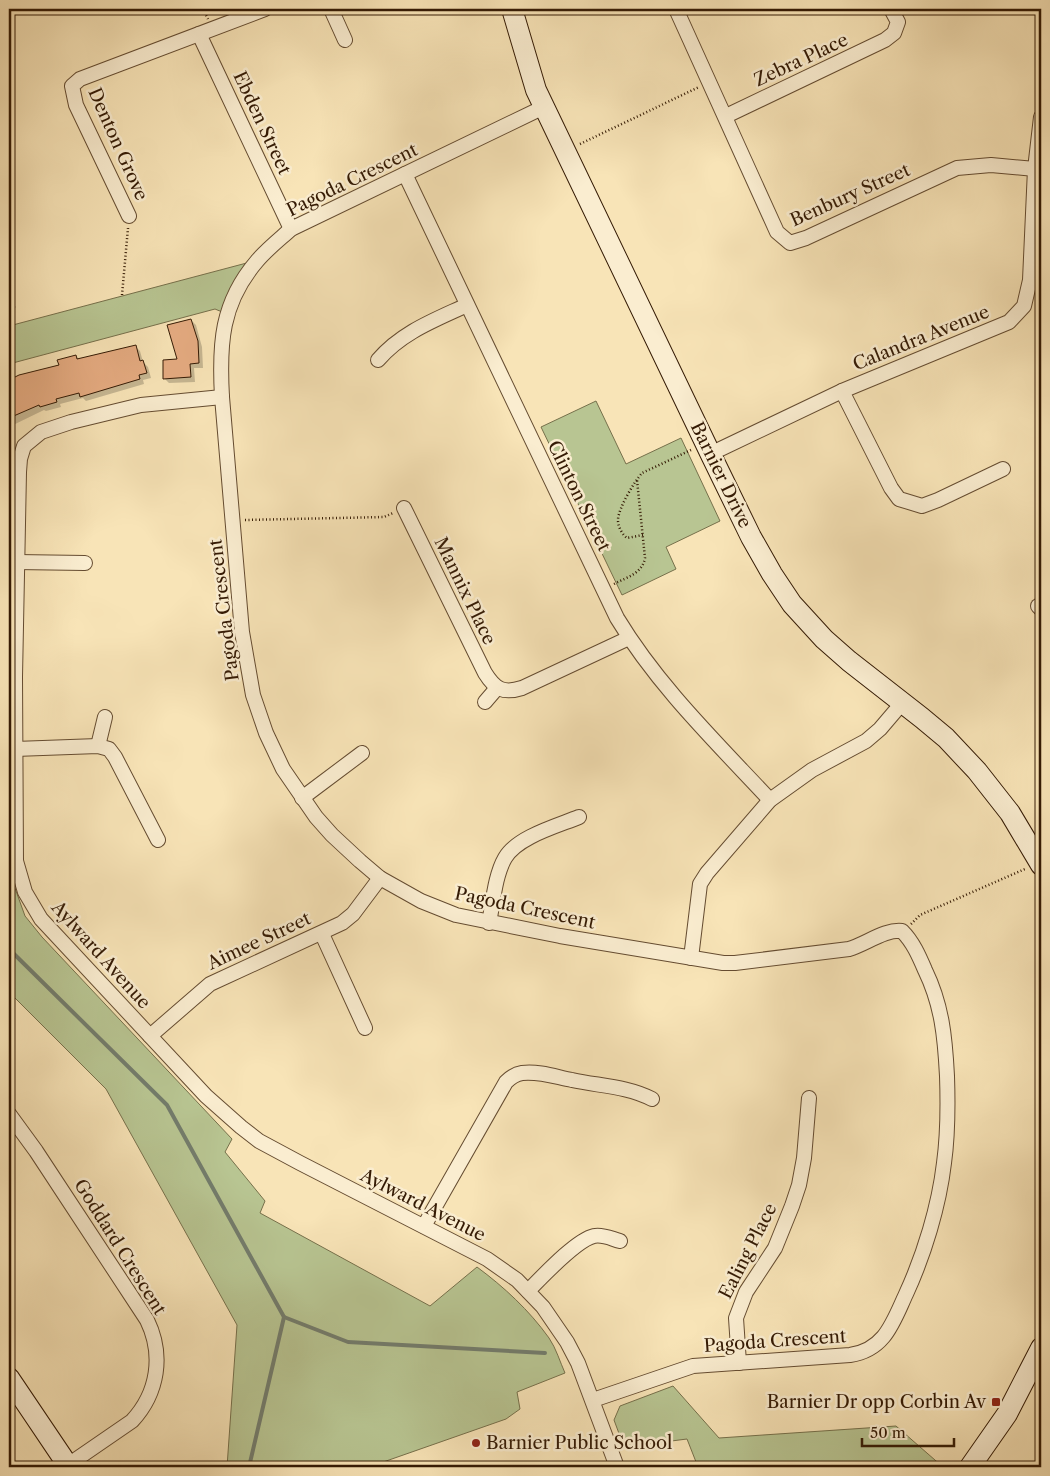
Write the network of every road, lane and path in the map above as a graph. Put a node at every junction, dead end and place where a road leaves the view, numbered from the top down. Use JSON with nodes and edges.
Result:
{"nodes":[{"id":1,"x":265,"y":9,"type":"edge"},
{"id":2,"x":331,"y":9,"type":"edge"},
{"id":3,"x":512,"y":9,"type":"edge"},
{"id":4,"x":676,"y":9,"type":"edge"},
{"id":5,"x":891,"y":9,"type":"edge"},
{"id":6,"x":199,"y":34,"type":"junction"},
{"id":7,"x":345,"y":40,"type":"dead end"},
{"id":8,"x":710,"y":82,"type":"junction"},
{"id":9,"x":544,"y":107,"type":"junction"},
{"id":10,"x":726,"y":116,"type":"junction"},
{"id":11,"x":1041,"y":117,"type":"edge"},
{"id":12,"x":565,"y":151,"type":"junction"},
{"id":13,"x":1035,"y":169,"type":"junction"},
{"id":14,"x":405,"y":174,"type":"junction"},
{"id":15,"x":130,"y":216,"type":"joint"},
{"id":16,"x":291,"y":229,"type":"junction"},
{"id":17,"x":122,"y":295,"type":"dead end"},
{"id":18,"x":467,"y":305,"type":"junction"},
{"id":19,"x":378,"y":360,"type":"dead end"},
{"id":20,"x":842,"y":391,"type":"junction"},
{"id":21,"x":222,"y":398,"type":"junction"},
{"id":22,"x":700,"y":452,"type":"junction"},
{"id":23,"x":1003,"y":470,"type":"dead end"},
{"id":24,"x":637,"y":479,"type":"junction"},
{"id":25,"x":404,"y":508,"type":"joint"},
{"id":26,"x":232,"y":520,"type":"junction"},
{"id":27,"x":643,"y":535,"type":"junction"},
{"id":28,"x":16,"y":562,"type":"junction"},
{"id":29,"x":85,"y":563,"type":"dead end"},
{"id":30,"x":614,"y":584,"type":"dead end"},
{"id":31,"x":629,"y":638,"type":"junction"},
{"id":32,"x":497,"y":688,"type":"junction"},
{"id":33,"x":485,"y":702,"type":"dead end"},
{"id":34,"x":903,"y":702,"type":"junction"},
{"id":35,"x":106,"y":717,"type":"dead end"},
{"id":36,"x":98,"y":746,"type":"junction"},
{"id":37,"x":15,"y":749,"type":"junction"},
{"id":38,"x":362,"y":753,"type":"dead end"},
{"id":39,"x":302,"y":798,"type":"junction"},
{"id":40,"x":770,"y":800,"type":"junction"},
{"id":41,"x":579,"y":817,"type":"dead end"},
{"id":42,"x":158,"y":840,"type":"dead end"},
{"id":43,"x":1041,"y":863,"type":"edge"},
{"id":44,"x":380,"y":878,"type":"junction"},
{"id":45,"x":489,"y":923,"type":"junction"},
{"id":46,"x":902,"y":931,"type":"junction"},
{"id":47,"x":322,"y":934,"type":"junction"},
{"id":48,"x":691,"y":958,"type":"junction"},
{"id":49,"x":365,"y":1028,"type":"dead end"},
{"id":50,"x":150,"y":1036,"type":"junction"},
{"id":51,"x":809,"y":1098,"type":"dead end"},
{"id":52,"x":652,"y":1099,"type":"dead end"},
{"id":53,"x":9,"y":1114,"type":"edge"},
{"id":54,"x":424,"y":1226,"type":"junction"},
{"id":55,"x":620,"y":1241,"type":"dead end"},
{"id":56,"x":528,"y":1291,"type":"junction"},
{"id":57,"x":1041,"y":1348,"type":"edge"},
{"id":58,"x":739,"y":1363,"type":"junction"},
{"id":59,"x":9,"y":1378,"type":"edge"},
{"id":60,"x":593,"y":1400,"type":"junction"},
{"id":61,"x":68,"y":1466,"type":"edge"},
{"id":62,"x":617,"y":1467,"type":"edge"},
{"id":63,"x":970,"y":1467,"type":"edge"}],
"edges":[{"from":1,"to":6,"type":"street","name":"Denton Grove"},
{"from":2,"to":7,"type":"street"},
{"from":3,"to":9,"type":"street","name":"Barnier Drive"},
{"from":4,"to":8,"type":"street","name":"Benbury Street"},
{"from":5,"to":10,"type":"street","name":"Zebra Place"},
{"from":6,"to":15,"type":"street","name":"Denton Grove"},
{"from":6,"to":16,"type":"street","name":"Ebden Street"},
{"from":8,"to":10,"type":"street","name":"Benbury Street"},
{"from":8,"to":12,"type":"path"},
{"from":9,"to":12,"type":"street","name":"Barnier Drive"},
{"from":9,"to":14,"type":"street","name":"Pagoda Crescent"},
{"from":10,"to":13,"type":"street","name":"Benbury Street"},
{"from":11,"to":13,"type":"street","name":"Calandra Avenue"},
{"from":12,"to":22,"type":"street","name":"Barnier Drive"},
{"from":13,"to":20,"type":"street","name":"Calandra Avenue"},
{"from":14,"to":16,"type":"street","name":"Pagoda Crescent"},
{"from":14,"to":18,"type":"street","name":"Clinton Street"},
{"from":15,"to":17,"type":"path"},
{"from":16,"to":21,"type":"street","name":"Pagoda Crescent"},
{"from":18,"to":19,"type":"street"},
{"from":18,"to":31,"type":"street","name":"Clinton Street"},
{"from":20,"to":22,"type":"street","name":"Calandra Avenue"},
{"from":20,"to":23,"type":"street"},
{"from":21,"to":26,"type":"street","name":"Pagoda Crescent"},
{"from":21,"to":28,"type":"street","name":"Aylward Avenue"},
{"from":22,"to":24,"type":"path"},
{"from":22,"to":34,"type":"street","name":"Barnier Drive"},
{"from":24,"to":27,"type":"path"},
{"from":24,"to":27,"type":"path"},
{"from":25,"to":26,"type":"path"},
{"from":25,"to":32,"type":"street","name":"Mannix Place"},
{"from":26,"to":39,"type":"street","name":"Pagoda Crescent"},
{"from":27,"to":30,"type":"path"},
{"from":28,"to":29,"type":"street"},
{"from":28,"to":37,"type":"street","name":"Aylward Avenue"},
{"from":31,"to":32,"type":"street"},
{"from":31,"to":40,"type":"street","name":"Clinton Street"},
{"from":32,"to":33,"type":"street"},
{"from":34,"to":40,"type":"street"},
{"from":34,"to":43,"type":"street","name":"Barnier Drive"},
{"from":35,"to":36,"type":"street"},
{"from":36,"to":37,"type":"street"},
{"from":36,"to":42,"type":"street"},
{"from":37,"to":50,"type":"street","name":"Aylward Avenue"},
{"from":38,"to":39,"type":"street"},
{"from":39,"to":44,"type":"street","name":"Pagoda Crescent"},
{"from":40,"to":48,"type":"street"},
{"from":41,"to":45,"type":"street"},
{"from":43,"to":46,"type":"path"},
{"from":44,"to":45,"type":"street","name":"Pagoda Crescent"},
{"from":44,"to":47,"type":"street","name":"Aimee Street"},
{"from":45,"to":48,"type":"street","name":"Pagoda Crescent"},
{"from":46,"to":48,"type":"street","name":"Pagoda Crescent"},
{"from":46,"to":58,"type":"street","name":"Pagoda Crescent"},
{"from":47,"to":49,"type":"street"},
{"from":47,"to":50,"type":"street","name":"Aimee Street"},
{"from":50,"to":54,"type":"street","name":"Aylward Avenue"},
{"from":51,"to":58,"type":"street","name":"Ealing Place"},
{"from":52,"to":54,"type":"street"},
{"from":53,"to":61,"type":"street","name":"Goddard Crescent"},
{"from":54,"to":56,"type":"street","name":"Aylward Avenue"},
{"from":55,"to":56,"type":"street"},
{"from":56,"to":60,"type":"street","name":"Aylward Avenue"},
{"from":57,"to":63,"type":"street"},
{"from":58,"to":60,"type":"street","name":"Pagoda Crescent"},
{"from":59,"to":61,"type":"street"},
{"from":60,"to":62,"type":"street","name":"Aylward Avenue"}]}
